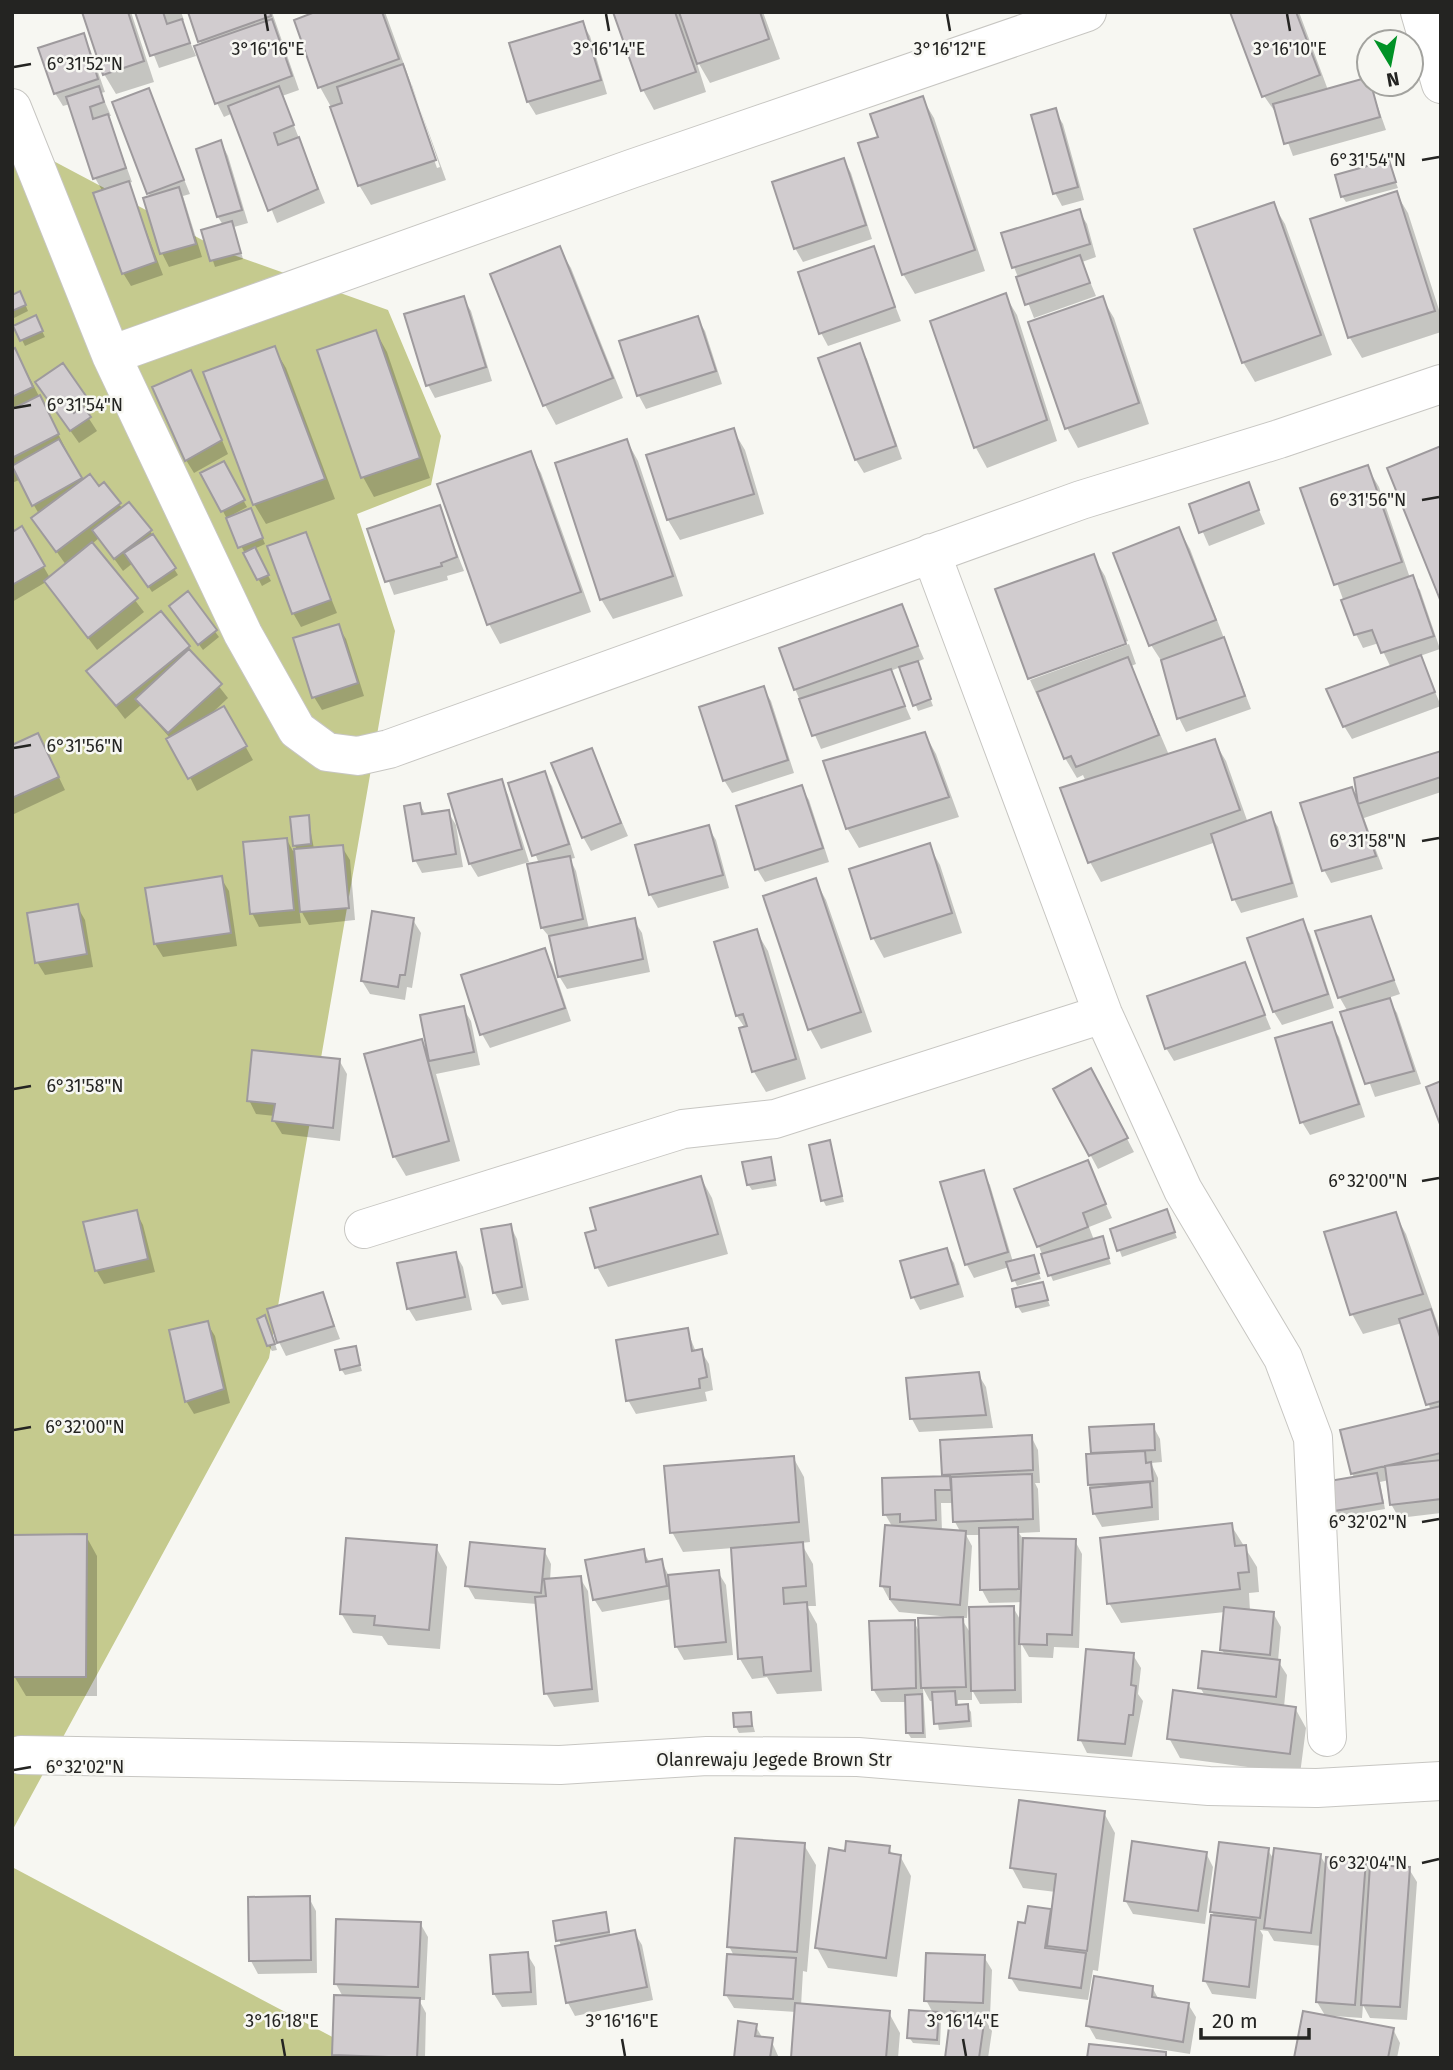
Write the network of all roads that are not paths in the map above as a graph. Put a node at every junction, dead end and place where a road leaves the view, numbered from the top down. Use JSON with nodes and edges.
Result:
{"nodes":[{"id":1,"x":1087,"y":12,"type":"edge"},
{"id":2,"x":1420,"y":12,"type":"edge"},
{"id":3,"x":1441,"y":84,"type":"edge"},
{"id":4,"x":12,"y":108,"type":"edge"},
{"id":5,"x":111,"y":355,"type":"junction"},
{"id":6,"x":1441,"y":384,"type":"edge"},
{"id":7,"x":931,"y":553,"type":"junction"},
{"id":8,"x":1103,"y":1014,"type":"junction"},
{"id":9,"x":364,"y":1229,"type":"dead end"},
{"id":10,"x":1326,"y":1737,"type":"dead end"},
{"id":11,"x":21,"y":1755,"type":"dead end"},
{"id":12,"x":1441,"y":1781,"type":"edge"}],
"edges":[{"from":1,"to":5,"type":"street"},
{"from":2,"to":3,"type":"street"},
{"from":4,"to":5,"type":"street"},
{"from":5,"to":7,"type":"street"},
{"from":6,"to":7,"type":"street"},
{"from":7,"to":8,"type":"street"},
{"from":8,"to":9,"type":"street"},
{"from":8,"to":10,"type":"street"},
{"from":11,"to":12,"type":"street","name":"Olanrewaju Jegede Brown Str"}]}
